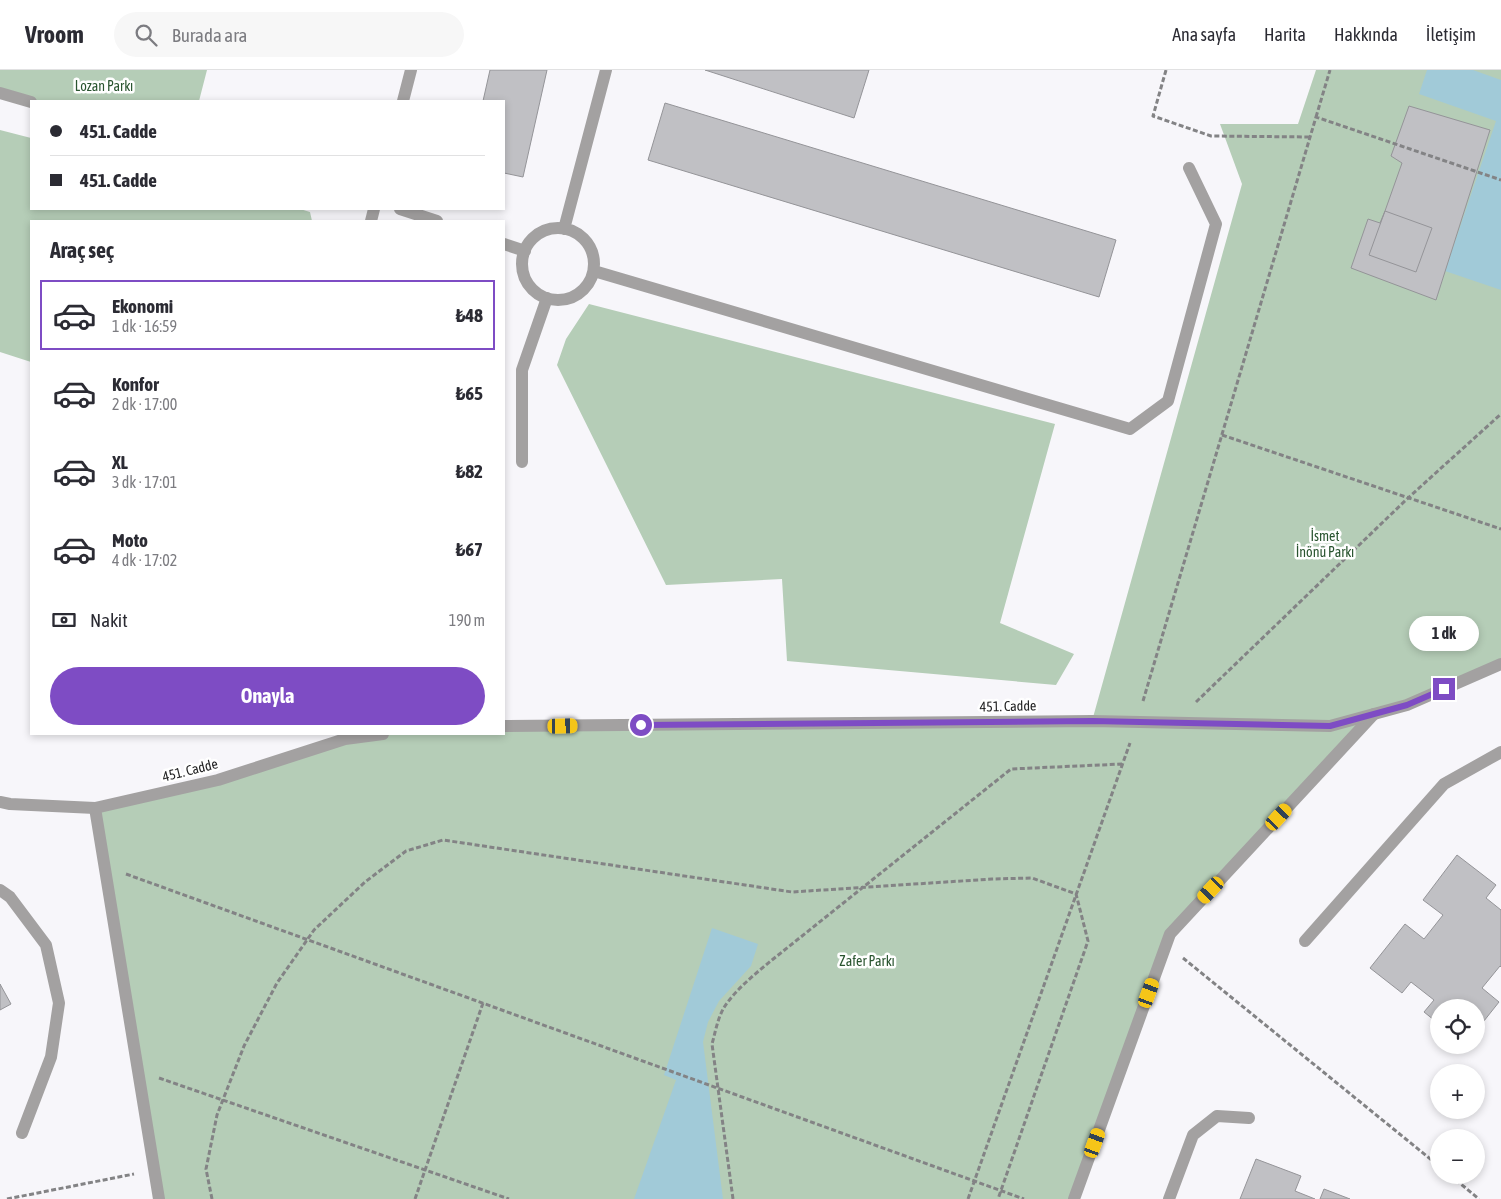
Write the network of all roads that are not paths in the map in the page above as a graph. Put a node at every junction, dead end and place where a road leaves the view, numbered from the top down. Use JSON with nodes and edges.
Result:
{"nodes":[{"id":1,"x":411,"y":70,"type":"edge"},
{"id":2,"x":606,"y":70,"type":"edge"},
{"id":3,"x":0,"y":93,"type":"edge"},
{"id":4,"x":403,"y":100,"type":"edge"},
{"id":5,"x":30,"y":102,"type":"edge"},
{"id":6,"x":1190,"y":168,"type":"dead end"},
{"id":7,"x":403,"y":210,"type":"edge"},
{"id":8,"x":434,"y":220,"type":"edge"},
{"id":9,"x":564,"y":229,"type":"junction"},
{"id":10,"x":505,"y":244,"type":"edge"},
{"id":11,"x":525,"y":251,"type":"junction"},
{"id":12,"x":594,"y":271,"type":"junction"},
{"id":13,"x":547,"y":298,"type":"junction"},
{"id":14,"x":522,"y":462,"type":"dead end"},
{"id":15,"x":1501,"y":664,"type":"edge"},
{"id":16,"x":1374,"y":714,"type":"junction"},
{"id":17,"x":505,"y":726,"type":"edge"},
{"id":18,"x":375,"y":735,"type":"edge"},
{"id":19,"x":1501,"y":752,"type":"edge"},
{"id":20,"x":0,"y":802,"type":"edge"},
{"id":21,"x":95,"y":808,"type":"junction"},
{"id":22,"x":0,"y":890,"type":"edge"},
{"id":23,"x":1305,"y":941,"type":"dead end"},
{"id":24,"x":1249,"y":1118,"type":"dead end"},
{"id":25,"x":22,"y":1133,"type":"dead end"},
{"id":26,"x":159,"y":1199,"type":"edge"},
{"id":27,"x":1074,"y":1199,"type":"edge"},
{"id":28,"x":1169,"y":1199,"type":"edge"}],
"edges":[{"from":1,"to":4,"type":"street"},
{"from":2,"to":9,"type":"street"},
{"from":3,"to":5,"type":"street"},
{"from":6,"to":12,"type":"street"},
{"from":7,"to":8,"type":"street"},
{"from":9,"to":11,"type":"street"},
{"from":9,"to":12,"type":"street"},
{"from":10,"to":11,"type":"street"},
{"from":11,"to":13,"type":"street"},
{"from":12,"to":13,"type":"street"},
{"from":13,"to":14,"type":"street"},
{"from":15,"to":16,"type":"street","name":"451. Cadde"},
{"from":16,"to":17,"type":"street","name":"451. Cadde"},
{"from":16,"to":27,"type":"street"},
{"from":18,"to":21,"type":"street","name":"451. Cadde"},
{"from":19,"to":23,"type":"street"},
{"from":20,"to":21,"type":"street","name":"451. Cadde"},
{"from":21,"to":26,"type":"street"},
{"from":22,"to":25,"type":"street"},
{"from":24,"to":28,"type":"street"}]}
